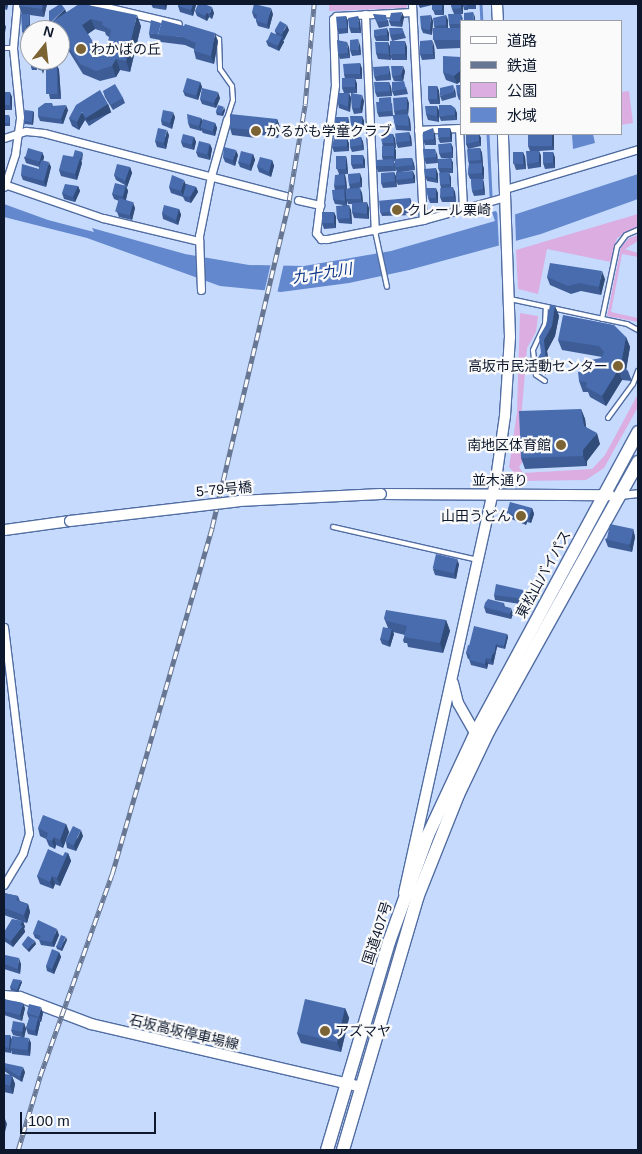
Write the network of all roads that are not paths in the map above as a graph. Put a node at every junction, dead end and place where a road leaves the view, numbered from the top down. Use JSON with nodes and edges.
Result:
{"nodes":[{"id":1,"x":17,"y":4,"type":"edge"},
{"id":2,"x":93,"y":4,"type":"edge"},
{"id":3,"x":412,"y":4,"type":"edge"},
{"id":4,"x":497,"y":4,"type":"edge"},
{"id":5,"x":412,"y":12,"type":"junction"},
{"id":6,"x":365,"y":14,"type":"junction"},
{"id":7,"x":498,"y":20,"type":"edge"},
{"id":8,"x":178,"y":24,"type":"joint"},
{"id":9,"x":187,"y":27,"type":"edge"},
{"id":10,"x":204,"y":32,"type":"edge"},
{"id":11,"x":4,"y":48,"type":"edge"},
{"id":12,"x":13,"y":48,"type":"junction"},
{"id":13,"x":227,"y":119,"type":"joint"},
{"id":14,"x":418,"y":130,"type":"junction"},
{"id":15,"x":18,"y":135,"type":"junction"},
{"id":16,"x":503,"y":135,"type":"edge"},
{"id":17,"x":4,"y":138,"type":"edge"},
{"id":18,"x":638,"y":150,"type":"edge"},
{"id":19,"x":211,"y":176,"type":"junction"},
{"id":20,"x":4,"y":185,"type":"edge"},
{"id":21,"x":286,"y":196,"type":"dead end"},
{"id":22,"x":505,"y":197,"type":"junction"},
{"id":23,"x":298,"y":200,"type":"dead end"},
{"id":24,"x":320,"y":205,"type":"junction"},
{"id":25,"x":463,"y":207,"type":"junction"},
{"id":26,"x":423,"y":220,"type":"junction"},
{"id":27,"x":638,"y":230,"type":"edge"},
{"id":28,"x":374,"y":231,"type":"junction"},
{"id":29,"x":199,"y":243,"type":"junction"},
{"id":30,"x":387,"y":287,"type":"dead end"},
{"id":31,"x":201,"y":288,"type":"dead end"},
{"id":32,"x":510,"y":299,"type":"junction"},
{"id":33,"x":546,"y":307,"type":"junction"},
{"id":34,"x":602,"y":319,"type":"junction"},
{"id":35,"x":638,"y":330,"type":"edge"},
{"id":36,"x":638,"y":371,"type":"edge"},
{"id":37,"x":545,"y":381,"type":"dead end"},
{"id":38,"x":608,"y":418,"type":"dead end"},
{"id":39,"x":638,"y":432,"type":"edge"},
{"id":40,"x":638,"y":462,"type":"edge"},
{"id":41,"x":638,"y":493,"type":"edge"},
{"id":42,"x":381,"y":494,"type":"joint"},
{"id":43,"x":492,"y":494,"type":"junction"},
{"id":44,"x":604,"y":495,"type":"junction"},
{"id":45,"x":620,"y":495,"type":"junction"},
{"id":46,"x":333,"y":527,"type":"dead end"},
{"id":47,"x":4,"y":530,"type":"edge"},
{"id":48,"x":478,"y":560,"type":"junction"},
{"id":49,"x":4,"y":627,"type":"edge"},
{"id":50,"x":453,"y":680,"type":"junction"},
{"id":51,"x":476,"y":732,"type":"junction"},
{"id":52,"x":481,"y":744,"type":"junction"},
{"id":53,"x":4,"y":885,"type":"edge"},
{"id":54,"x":403,"y":901,"type":"junction"},
{"id":55,"x":4,"y":996,"type":"edge"},
{"id":56,"x":346,"y":1083,"type":"junction"},
{"id":57,"x":361,"y":1087,"type":"junction"},
{"id":58,"x":327,"y":1150,"type":"edge"},
{"id":59,"x":343,"y":1150,"type":"edge"}],
"edges":[{"from":1,"to":12,"type":"street"},
{"from":2,"to":8,"type":"street"},
{"from":3,"to":5,"type":"street"},
{"from":4,"to":7,"type":"street"},
{"from":5,"to":6,"type":"street"},
{"from":5,"to":14,"type":"street"},
{"from":6,"to":24,"type":"street"},
{"from":6,"to":28,"type":"street"},
{"from":8,"to":9,"type":"lane"},
{"from":10,"to":13,"type":"lane"},
{"from":11,"to":12,"type":"lane"},
{"from":12,"to":15,"type":"street"},
{"from":13,"to":19,"type":"street"},
{"from":14,"to":25,"type":"street"},
{"from":14,"to":26,"type":"street"},
{"from":15,"to":17,"type":"street"},
{"from":15,"to":19,"type":"street"},
{"from":15,"to":20,"type":"street"},
{"from":16,"to":22,"type":"street"},
{"from":18,"to":22,"type":"street"},
{"from":19,"to":21,"type":"street"},
{"from":19,"to":29,"type":"street"},
{"from":20,"to":29,"type":"street"},
{"from":22,"to":25,"type":"street"},
{"from":22,"to":32,"type":"street"},
{"from":23,"to":24,"type":"street"},
{"from":24,"to":28,"type":"street"},
{"from":25,"to":26,"type":"street"},
{"from":26,"to":28,"type":"street"},
{"from":27,"to":34,"type":"lane"},
{"from":28,"to":30,"type":"lane"},
{"from":29,"to":31,"type":"street"},
{"from":32,"to":33,"type":"lane"},
{"from":32,"to":43,"type":"street"},
{"from":33,"to":34,"type":"lane"},
{"from":33,"to":37,"type":"lane"},
{"from":34,"to":35,"type":"lane"},
{"from":36,"to":38,"type":"lane"},
{"from":39,"to":44,"type":"highway","name":"東松山バイパス"},
{"from":40,"to":45,"type":"highway","name":"東松山バイパス"},
{"from":41,"to":45,"type":"street"},
{"from":42,"to":43,"type":"street","name":"並木通り"},
{"from":42,"to":47,"type":"street","name":"5-79号橋","bridge":true},
{"from":43,"to":44,"type":"street","name":"並木通り"},
{"from":43,"to":48,"type":"street"},
{"from":44,"to":45,"type":"street","name":"並木通り"},
{"from":44,"to":51,"type":"highway","name":"東松山バイパス"},
{"from":45,"to":52,"type":"highway","name":"東松山バイパス"},
{"from":46,"to":48,"type":"lane"},
{"from":48,"to":50,"type":"street"},
{"from":49,"to":53,"type":"street"},
{"from":50,"to":51,"type":"street"},
{"from":50,"to":54,"type":"street"},
{"from":51,"to":52,"type":"street"},
{"from":51,"to":54,"type":"highway","name":"国道407号"},
{"from":52,"to":57,"type":"highway","name":"国道407号"},
{"from":54,"to":56,"type":"highway","name":"国道407号"},
{"from":55,"to":56,"type":"street","name":"石坂高坂停車場線"},
{"from":56,"to":57,"type":"street","name":"石坂高坂停車場線"},
{"from":56,"to":58,"type":"highway","name":"国道407号"},
{"from":57,"to":59,"type":"highway","name":"国道407号"}]}
